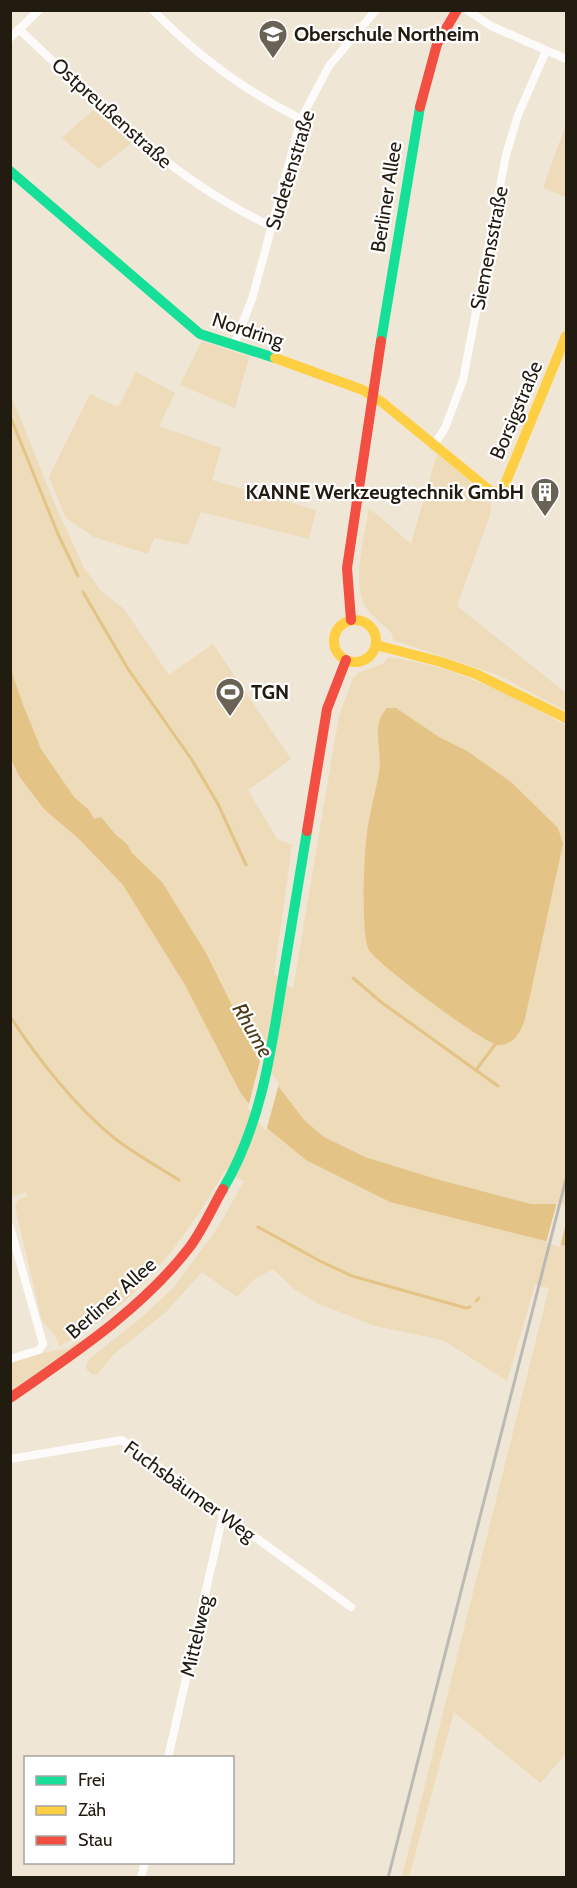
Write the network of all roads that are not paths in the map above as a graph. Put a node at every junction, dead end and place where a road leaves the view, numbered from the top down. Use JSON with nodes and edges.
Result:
{"nodes":[{"id":1,"x":39,"y":10,"type":"edge"},
{"id":2,"x":153,"y":10,"type":"edge"},
{"id":3,"x":376,"y":10,"type":"edge"},
{"id":4,"x":457,"y":10,"type":"edge"},
{"id":5,"x":467,"y":10,"type":"edge"},
{"id":6,"x":19,"y":29,"type":"junction"},
{"id":7,"x":10,"y":38,"type":"edge"},
{"id":8,"x":546,"y":51,"type":"junction"},
{"id":9,"x":567,"y":59,"type":"edge"},
{"id":10,"x":301,"y":119,"type":"junction"},
{"id":11,"x":10,"y":171,"type":"edge"},
{"id":12,"x":273,"y":226,"type":"junction"},
{"id":13,"x":567,"y":336,"type":"edge"},
{"id":14,"x":234,"y":345,"type":"junction"},
{"id":15,"x":373,"y":395,"type":"junction"},
{"id":16,"x":434,"y":445,"type":"junction"},
{"id":17,"x":493,"y":493,"type":"joint"},
{"id":18,"x":351,"y":620,"type":"junction"},
{"id":19,"x":376,"y":645,"type":"junction"},
{"id":20,"x":346,"y":660,"type":"junction"},
{"id":21,"x":567,"y":718,"type":"edge"},
{"id":22,"x":10,"y":1227,"type":"edge"},
{"id":23,"x":10,"y":1359,"type":"edge"},
{"id":24,"x":10,"y":1398,"type":"edge"},
{"id":25,"x":10,"y":1459,"type":"edge"},
{"id":26,"x":223,"y":1515,"type":"junction"},
{"id":27,"x":351,"y":1607,"type":"dead end"},
{"id":28,"x":168,"y":1756,"type":"edge"}],
"edges":[{"from":1,"to":6,"type":"street"},
{"from":2,"to":10,"type":"street"},
{"from":3,"to":10,"type":"street","name":"Sudetenstraße"},
{"from":4,"to":15,"type":"main road","name":"Berliner Allee"},
{"from":5,"to":8,"type":"street"},
{"from":6,"to":7,"type":"street"},
{"from":6,"to":12,"type":"street","name":"Ostpreußenstraße"},
{"from":8,"to":9,"type":"street"},
{"from":8,"to":16,"type":"street","name":"Siemensstraße"},
{"from":10,"to":12,"type":"street","name":"Sudetenstraße"},
{"from":11,"to":14,"type":"main road","name":"Nordring"},
{"from":12,"to":14,"type":"street","name":"Sudetenstraße"},
{"from":13,"to":17,"type":"main road","name":"Borsigstraße"},
{"from":14,"to":15,"type":"main road","name":"Nordring"},
{"from":15,"to":16,"type":"main road","name":"Nordring"},
{"from":15,"to":18,"type":"main road","name":"Berliner Allee"},
{"from":16,"to":17,"type":"main road","name":"Nordring"},
{"from":18,"to":19,"type":"main road"},
{"from":18,"to":20,"type":"main road"},
{"from":19,"to":20,"type":"main road"},
{"from":19,"to":21,"type":"main road"},
{"from":20,"to":24,"type":"main road","name":"Berliner Allee"},
{"from":22,"to":23,"type":"street"},
{"from":25,"to":26,"type":"street","name":"Fuchsbäumer Weg"},
{"from":26,"to":27,"type":"street","name":"Fuchsbäumer Weg"},
{"from":26,"to":28,"type":"street","name":"Mittelweg"}]}
